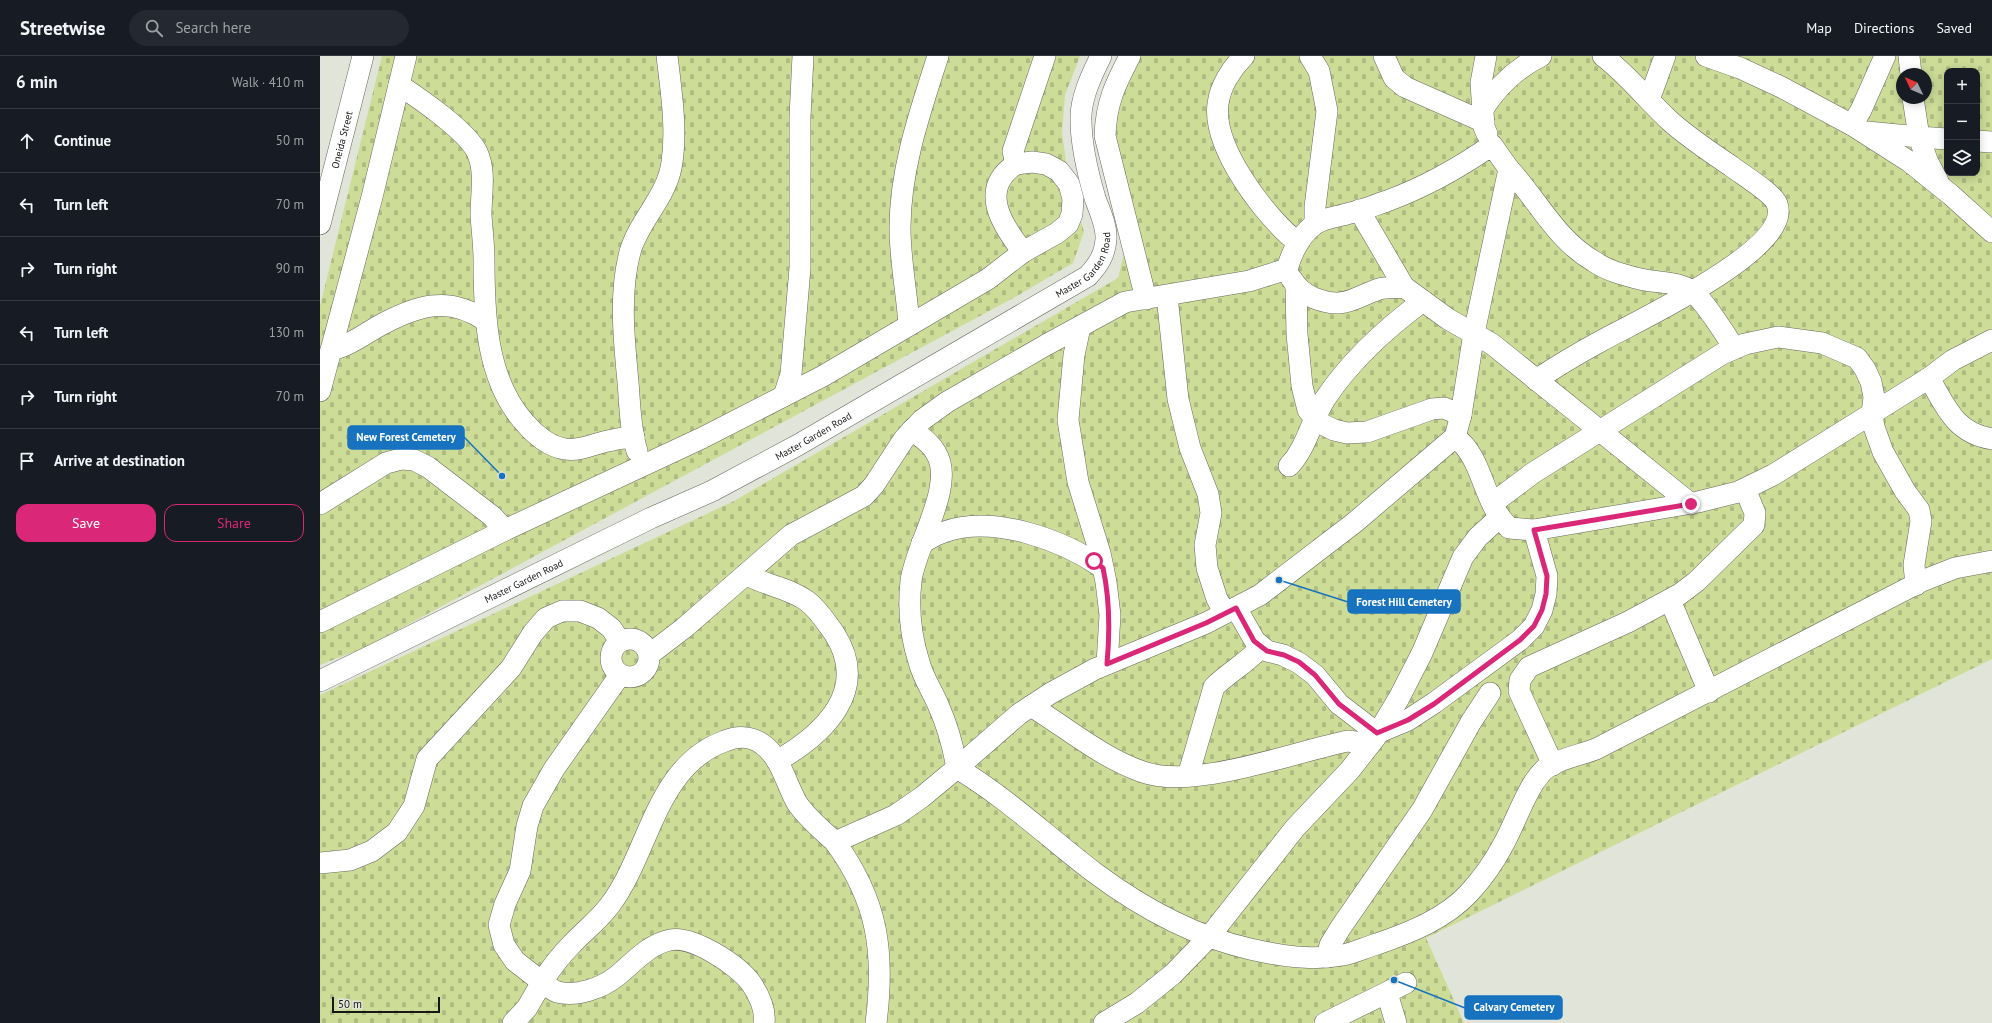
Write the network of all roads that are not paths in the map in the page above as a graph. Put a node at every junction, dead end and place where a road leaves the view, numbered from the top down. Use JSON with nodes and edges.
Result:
{"nodes":[{"id":1,"x":363,"y":56,"type":"edge"},
{"id":2,"x":406,"y":56,"type":"edge"},
{"id":3,"x":667,"y":56,"type":"edge"},
{"id":4,"x":802,"y":56,"type":"edge"},
{"id":5,"x":938,"y":56,"type":"edge"},
{"id":6,"x":1046,"y":56,"type":"edge"},
{"id":7,"x":1101,"y":56,"type":"edge"},
{"id":8,"x":1130,"y":56,"type":"edge"},
{"id":9,"x":1244,"y":56,"type":"edge"},
{"id":10,"x":1384,"y":56,"type":"edge"},
{"id":11,"x":1486,"y":56,"type":"edge"},
{"id":12,"x":1541,"y":56,"type":"edge"},
{"id":13,"x":1603,"y":56,"type":"edge"},
{"id":14,"x":1665,"y":56,"type":"edge"},
{"id":15,"x":1706,"y":56,"type":"edge"},
{"id":16,"x":1885,"y":56,"type":"edge"},
{"id":17,"x":1909,"y":56,"type":"edge"},
{"id":18,"x":1317,"y":61,"type":"edge"},
{"id":19,"x":1910,"y":68,"type":"edge"},
{"id":20,"x":399,"y":85,"type":"junction"},
{"id":21,"x":1649,"y":100,"type":"junction"},
{"id":22,"x":1914,"y":104,"type":"edge"},
{"id":23,"x":1484,"y":116,"type":"junction"},
{"id":24,"x":1857,"y":128,"type":"junction"},
{"id":25,"x":1919,"y":137,"type":"junction"},
{"id":26,"x":1944,"y":139,"type":"edge"},
{"id":27,"x":1980,"y":141,"type":"edge"},
{"id":28,"x":1992,"y":142,"type":"edge"},
{"id":29,"x":1492,"y":145,"type":"junction"},
{"id":30,"x":1016,"y":164,"type":"junction"},
{"id":31,"x":1509,"y":169,"type":"junction"},
{"id":32,"x":1941,"y":187,"type":"junction"},
{"id":33,"x":1359,"y":210,"type":"junction"},
{"id":34,"x":320,"y":224,"type":"edge"},
{"id":35,"x":1315,"y":224,"type":"junction"},
{"id":36,"x":1992,"y":232,"type":"edge"},
{"id":37,"x":1298,"y":243,"type":"junction"},
{"id":38,"x":1023,"y":252,"type":"junction"},
{"id":39,"x":1392,"y":268,"type":"junction"},
{"id":40,"x":1291,"y":278,"type":"junction"},
{"id":41,"x":1404,"y":287,"type":"junction"},
{"id":42,"x":1380,"y":288,"type":"junction"},
{"id":43,"x":1693,"y":292,"type":"junction"},
{"id":44,"x":1167,"y":296,"type":"junction"},
{"id":45,"x":1146,"y":299,"type":"junction"},
{"id":46,"x":1423,"y":301,"type":"junction"},
{"id":47,"x":486,"y":321,"type":"junction"},
{"id":48,"x":909,"y":325,"type":"junction"},
{"id":49,"x":1080,"y":327,"type":"junction"},
{"id":50,"x":1474,"y":333,"type":"junction"},
{"id":51,"x":1992,"y":340,"type":"edge"},
{"id":52,"x":1734,"y":348,"type":"junction"},
{"id":53,"x":331,"y":350,"type":"junction"},
{"id":54,"x":1929,"y":378,"type":"junction"},
{"id":55,"x":1536,"y":380,"type":"junction"},
{"id":56,"x":320,"y":391,"type":"edge"},
{"id":57,"x":784,"y":396,"type":"junction"},
{"id":58,"x":1872,"y":414,"type":"junction"},
{"id":59,"x":1461,"y":415,"type":"junction"},
{"id":60,"x":1314,"y":417,"type":"junction"},
{"id":61,"x":912,"y":430,"type":"junction"},
{"id":62,"x":1601,"y":431,"type":"junction"},
{"id":63,"x":1346,"y":433,"type":"junction"},
{"id":64,"x":634,"y":437,"type":"junction"},
{"id":65,"x":1455,"y":437,"type":"junction"},
{"id":66,"x":1992,"y":439,"type":"edge"},
{"id":67,"x":642,"y":465,"type":"junction"},
{"id":68,"x":1745,"y":489,"type":"junction"},
{"id":69,"x":320,"y":504,"type":"edge"},
{"id":70,"x":1691,"y":504,"type":"junction"},
{"id":71,"x":1497,"y":510,"type":"junction"},
{"id":72,"x":505,"y":530,"type":"junction"},
{"id":73,"x":1534,"y":530,"type":"junction"},
{"id":74,"x":922,"y":543,"type":"junction"},
{"id":75,"x":1992,"y":561,"type":"edge"},
{"id":76,"x":1103,"y":568,"type":"junction"},
{"id":77,"x":746,"y":574,"type":"junction"},
{"id":78,"x":1916,"y":585,"type":"junction"},
{"id":79,"x":1670,"y":600,"type":"junction"},
{"id":80,"x":1231,"y":610,"type":"junction"},
{"id":81,"x":320,"y":622,"type":"edge"},
{"id":82,"x":620,"y":641,"type":"junction"},
{"id":83,"x":1261,"y":646,"type":"junction"},
{"id":84,"x":1508,"y":649,"type":"junction"},
{"id":85,"x":650,"y":654,"type":"junction"},
{"id":86,"x":1107,"y":664,"type":"junction"},
{"id":87,"x":620,"y":675,"type":"junction"},
{"id":88,"x":1523,"y":676,"type":"junction"},
{"id":89,"x":320,"y":681,"type":"edge"},
{"id":90,"x":1461,"y":684,"type":"junction"},
{"id":91,"x":1709,"y":692,"type":"junction"},
{"id":92,"x":1494,"y":693,"type":"junction"},
{"id":93,"x":1524,"y":705,"type":"junction"},
{"id":94,"x":1031,"y":706,"type":"junction"},
{"id":95,"x":1374,"y":739,"type":"junction"},
{"id":96,"x":777,"y":761,"type":"junction"},
{"id":97,"x":1553,"y":765,"type":"junction"},
{"id":98,"x":957,"y":768,"type":"junction"},
{"id":99,"x":1188,"y":776,"type":"junction"},
{"id":100,"x":835,"y":842,"type":"junction"},
{"id":101,"x":320,"y":864,"type":"edge"},
{"id":102,"x":1209,"y":938,"type":"junction"},
{"id":103,"x":1327,"y":957,"type":"junction"},
{"id":104,"x":542,"y":982,"type":"junction"},
{"id":105,"x":1406,"y":983,"type":"dead end"},
{"id":106,"x":1387,"y":993,"type":"junction"},
{"id":107,"x":513,"y":1023,"type":"edge"},
{"id":108,"x":764,"y":1023,"type":"edge"},
{"id":109,"x":876,"y":1023,"type":"edge"},
{"id":110,"x":1104,"y":1023,"type":"edge"},
{"id":111,"x":1325,"y":1023,"type":"edge"},
{"id":112,"x":1396,"y":1023,"type":"edge"}],
"edges":[{"from":1,"to":34,"type":"street","name":"Oneida Street"},
{"from":2,"to":20,"type":"street"},
{"from":3,"to":64,"type":"street"},
{"from":4,"to":57,"type":"street"},
{"from":5,"to":48,"type":"street"},
{"from":6,"to":30,"type":"street"},
{"from":7,"to":89,"type":"street","name":"Master Garden Road"},
{"from":8,"to":45,"type":"street"},
{"from":9,"to":37,"type":"street"},
{"from":10,"to":23,"type":"street"},
{"from":11,"to":23,"type":"street"},
{"from":12,"to":23,"type":"street"},
{"from":13,"to":21,"type":"street"},
{"from":14,"to":21,"type":"street"},
{"from":15,"to":24,"type":"street"},
{"from":16,"to":24,"type":"street"},
{"from":17,"to":19,"type":"street"},
{"from":18,"to":35,"type":"street"},
{"from":20,"to":47,"type":"street"},
{"from":20,"to":53,"type":"street"},
{"from":21,"to":43,"type":"street"},
{"from":22,"to":25,"type":"street"},
{"from":23,"to":29,"type":"street"},
{"from":24,"to":25,"type":"street"},
{"from":24,"to":32,"type":"street"},
{"from":25,"to":26,"type":"street"},
{"from":25,"to":32,"type":"street"},
{"from":27,"to":28,"type":"street"},
{"from":29,"to":31,"type":"street"},
{"from":29,"to":33,"type":"street"},
{"from":30,"to":38,"type":"street"},
{"from":30,"to":38,"type":"street"},
{"from":31,"to":43,"type":"street"},
{"from":31,"to":50,"type":"street"},
{"from":32,"to":36,"type":"street"},
{"from":33,"to":35,"type":"street"},
{"from":33,"to":39,"type":"street"},
{"from":35,"to":37,"type":"street"},
{"from":37,"to":40,"type":"street"},
{"from":38,"to":48,"type":"street"},
{"from":39,"to":41,"type":"street"},
{"from":39,"to":42,"type":"street"},
{"from":40,"to":42,"type":"street"},
{"from":40,"to":44,"type":"street"},
{"from":40,"to":60,"type":"street"},
{"from":41,"to":42,"type":"street"},
{"from":41,"to":46,"type":"street"},
{"from":43,"to":52,"type":"street"},
{"from":43,"to":55,"type":"street"},
{"from":44,"to":45,"type":"street"},
{"from":44,"to":80,"type":"street"},
{"from":45,"to":49,"type":"street"},
{"from":46,"to":50,"type":"street"},
{"from":46,"to":60,"type":"street"},
{"from":47,"to":53,"type":"street"},
{"from":47,"to":64,"type":"street"},
{"from":48,"to":57,"type":"street"},
{"from":49,"to":61,"type":"street"},
{"from":49,"to":76,"type":"street"},
{"from":50,"to":55,"type":"street"},
{"from":50,"to":59,"type":"street"},
{"from":51,"to":54,"type":"street"},
{"from":52,"to":58,"type":"street"},
{"from":52,"to":62,"type":"street"},
{"from":53,"to":56,"type":"street"},
{"from":54,"to":58,"type":"street"},
{"from":54,"to":66,"type":"street"},
{"from":55,"to":62,"type":"street"},
{"from":57,"to":67,"type":"street"},
{"from":58,"to":68,"type":"street"},
{"from":58,"to":78,"type":"street"},
{"from":59,"to":63,"type":"street"},
{"from":59,"to":65,"type":"street"},
{"from":60,"to":63,"type":"street"},
{"from":60,"to":63,"type":"street"},
{"from":61,"to":74,"type":"street"},
{"from":61,"to":77,"type":"street"},
{"from":62,"to":70,"type":"street"},
{"from":62,"to":71,"type":"street"},
{"from":64,"to":67,"type":"street"},
{"from":65,"to":71,"type":"street"},
{"from":65,"to":80,"type":"street"},
{"from":67,"to":72,"type":"street"},
{"from":68,"to":70,"type":"street"},
{"from":68,"to":79,"type":"street"},
{"from":69,"to":72,"type":"street"},
{"from":70,"to":73,"type":"street"},
{"from":71,"to":73,"type":"street"},
{"from":71,"to":95,"type":"street"},
{"from":72,"to":81,"type":"street"},
{"from":73,"to":84,"type":"street"},
{"from":74,"to":76,"type":"street"},
{"from":74,"to":98,"type":"street"},
{"from":75,"to":78,"type":"street"},
{"from":76,"to":86,"type":"street"},
{"from":77,"to":85,"type":"street"},
{"from":77,"to":96,"type":"street"},
{"from":78,"to":91,"type":"street"},
{"from":79,"to":88,"type":"street"},
{"from":79,"to":91,"type":"street"},
{"from":80,"to":83,"type":"street"},
{"from":80,"to":86,"type":"street"},
{"from":82,"to":85,"type":"street"},
{"from":82,"to":87,"type":"street"},
{"from":82,"to":101,"type":"street"},
{"from":83,"to":95,"type":"street"},
{"from":83,"to":99,"type":"street"},
{"from":84,"to":88,"type":"street"},
{"from":84,"to":90,"type":"street"},
{"from":85,"to":87,"type":"street"},
{"from":86,"to":94,"type":"street"},
{"from":87,"to":104,"type":"street"},
{"from":88,"to":92,"type":"street"},
{"from":88,"to":93,"type":"street"},
{"from":90,"to":92,"type":"street"},
{"from":90,"to":95,"type":"street"},
{"from":91,"to":97,"type":"street"},
{"from":92,"to":93,"type":"street"},
{"from":92,"to":103,"type":"street"},
{"from":93,"to":97,"type":"street"},
{"from":94,"to":98,"type":"street"},
{"from":94,"to":99,"type":"street"},
{"from":95,"to":99,"type":"street"},
{"from":95,"to":102,"type":"street"},
{"from":96,"to":100,"type":"street"},
{"from":96,"to":104,"type":"street"},
{"from":97,"to":103,"type":"street"},
{"from":98,"to":100,"type":"street"},
{"from":98,"to":102,"type":"street"},
{"from":100,"to":109,"type":"street"},
{"from":102,"to":103,"type":"street"},
{"from":102,"to":110,"type":"street"},
{"from":104,"to":107,"type":"street"},
{"from":104,"to":108,"type":"street"},
{"from":105,"to":106,"type":"street"},
{"from":106,"to":111,"type":"street"},
{"from":106,"to":112,"type":"street"}]}
